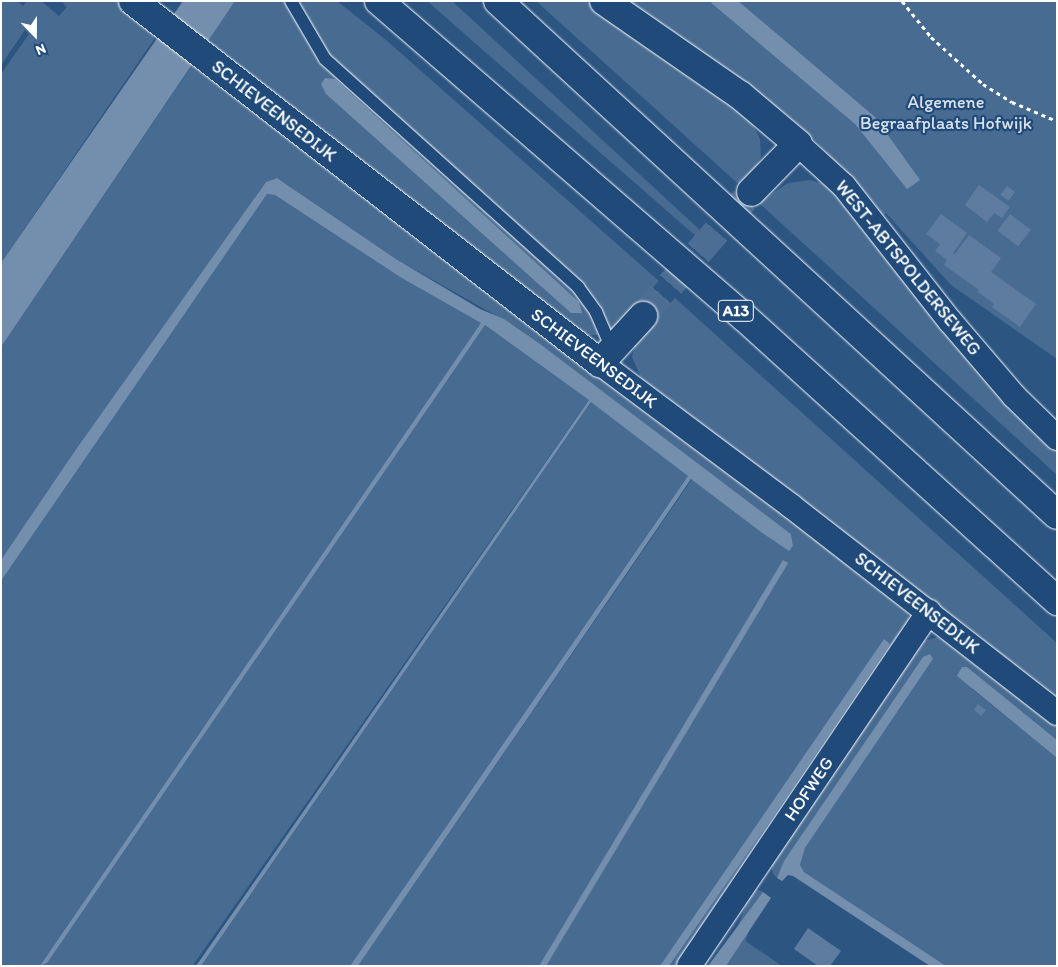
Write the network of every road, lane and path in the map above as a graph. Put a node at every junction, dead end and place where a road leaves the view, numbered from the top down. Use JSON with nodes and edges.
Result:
{"nodes":[{"id":1,"x":291,"y":1,"type":"edge"},
{"id":2,"x":375,"y":1,"type":"edge"},
{"id":3,"x":380,"y":1,"type":"edge"},
{"id":4,"x":498,"y":1,"type":"edge"},
{"id":5,"x":604,"y":1,"type":"edge"},
{"id":6,"x":902,"y":1,"type":"edge"},
{"id":7,"x":135,"y":3,"type":"edge"},
{"id":8,"x":409,"y":28,"type":"junction"},
{"id":9,"x":1057,"y":121,"type":"edge"},
{"id":10,"x":798,"y":144,"type":"junction"},
{"id":11,"x":751,"y":192,"type":"tunnel mouth"},
{"id":12,"x":643,"y":316,"type":"tunnel mouth"},
{"id":13,"x":606,"y":356,"type":"junction"},
{"id":14,"x":1055,"y":432,"type":"edge"},
{"id":15,"x":1057,"y":515,"type":"edge"},
{"id":16,"x":1057,"y":601,"type":"edge"},
{"id":17,"x":929,"y":612,"type":"junction"},
{"id":18,"x":1057,"y":713,"type":"edge"},
{"id":19,"x":689,"y":966,"type":"edge"}],
"edges":[{"from":1,"to":13,"type":"lane"},
{"from":2,"to":8,"type":"main road","number":"A13"},
{"from":3,"to":8,"type":"main road"},
{"from":4,"to":15,"type":"main road"},
{"from":5,"to":10,"type":"main road","name":"WEST-ABTSPOLDERSEWEG"},
{"from":6,"to":9,"type":"path"},
{"from":7,"to":13,"type":"main road","name":"SCHIEVEENSEDIJK"},
{"from":8,"to":16,"type":"main road","number":"A13"},
{"from":10,"to":11,"type":"main road"},
{"from":10,"to":14,"type":"street","name":"WEST-ABTSPOLDERSEWEG"},
{"from":12,"to":13,"type":"main road"},
{"from":13,"to":17,"type":"street","name":"SCHIEVEENSEDIJK"},
{"from":17,"to":18,"type":"street","name":"SCHIEVEENSEDIJK"},
{"from":17,"to":19,"type":"street","name":"HOFWEG"}]}
